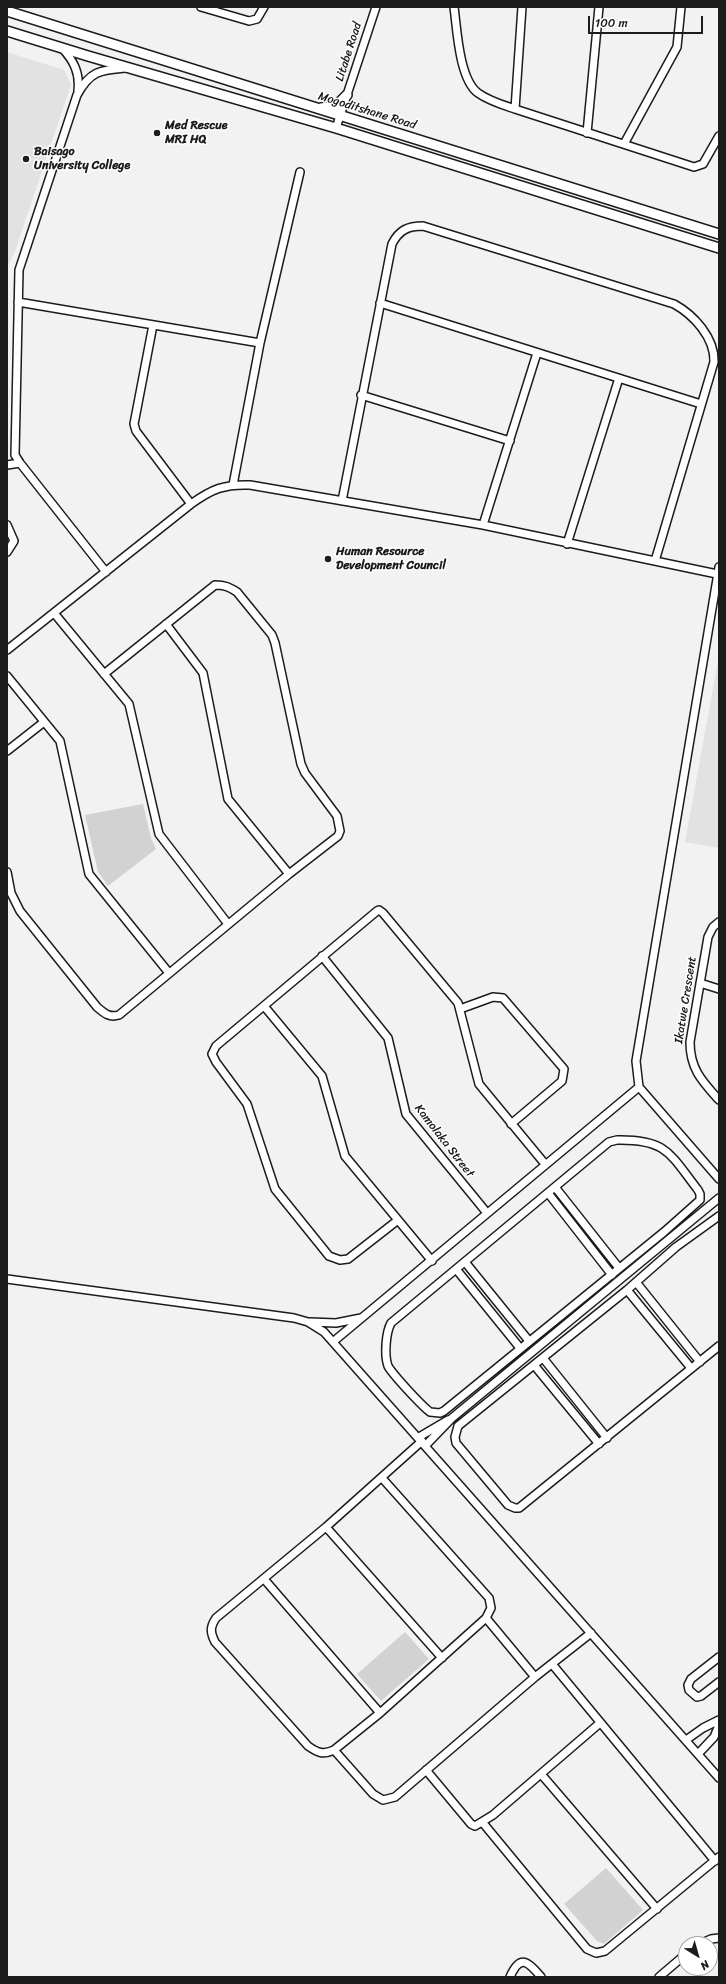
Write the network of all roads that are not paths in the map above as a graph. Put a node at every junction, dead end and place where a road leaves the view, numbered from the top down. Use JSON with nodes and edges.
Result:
{"nodes":[{"id":1,"x":201,"y":7,"type":"edge"},
{"id":2,"x":264,"y":7,"type":"edge"},
{"id":3,"x":376,"y":7,"type":"edge"},
{"id":4,"x":454,"y":7,"type":"edge"},
{"id":5,"x":522,"y":7,"type":"edge"},
{"id":6,"x":599,"y":7,"type":"edge"},
{"id":7,"x":681,"y":7,"type":"edge"},
{"id":8,"x":7,"y":11,"type":"edge"},
{"id":9,"x":7,"y":31,"type":"edge"},
{"id":10,"x":62,"y":48,"type":"junction"},
{"id":11,"x":127,"y":67,"type":"junction"},
{"id":12,"x":77,"y":95,"type":"junction"},
{"id":13,"x":347,"y":95,"type":"junction"},
{"id":14,"x":316,"y":108,"type":"junction"},
{"id":15,"x":515,"y":109,"type":"junction"},
{"id":16,"x":340,"y":115,"type":"junction"},
{"id":17,"x":336,"y":128,"type":"junction"},
{"id":18,"x":587,"y":133,"type":"junction"},
{"id":19,"x":719,"y":136,"type":"edge"},
{"id":20,"x":624,"y":144,"type":"junction"},
{"id":21,"x":300,"y":172,"type":"dead end"},
{"id":22,"x":719,"y":234,"type":"edge"},
{"id":23,"x":719,"y":248,"type":"edge"},
{"id":24,"x":18,"y":302,"type":"junction"},
{"id":25,"x":380,"y":304,"type":"junction"},
{"id":26,"x":153,"y":325,"type":"junction"},
{"id":27,"x":260,"y":343,"type":"junction"},
{"id":28,"x":537,"y":353,"type":"junction"},
{"id":29,"x":619,"y":378,"type":"junction"},
{"id":30,"x":361,"y":395,"type":"junction"},
{"id":31,"x":701,"y":404,"type":"junction"},
{"id":32,"x":510,"y":441,"type":"junction"},
{"id":33,"x":20,"y":463,"type":"junction"},
{"id":34,"x":7,"y":464,"type":"edge"},
{"id":35,"x":233,"y":485,"type":"junction"},
{"id":36,"x":342,"y":501,"type":"junction"},
{"id":37,"x":191,"y":504,"type":"junction"},
{"id":38,"x":7,"y":525,"type":"edge"},
{"id":39,"x":483,"y":525,"type":"junction"},
{"id":40,"x":567,"y":544,"type":"junction"},
{"id":41,"x":7,"y":552,"type":"edge"},
{"id":42,"x":655,"y":561,"type":"junction"},
{"id":43,"x":718,"y":571,"type":"edge"},
{"id":44,"x":106,"y":572,"type":"junction"},
{"id":45,"x":54,"y":613,"type":"junction"},
{"id":46,"x":166,"y":624,"type":"junction"},
{"id":47,"x":7,"y":650,"type":"edge"},
{"id":48,"x":104,"y":674,"type":"junction"},
{"id":49,"x":7,"y":676,"type":"edge"},
{"id":50,"x":44,"y":722,"type":"junction"},
{"id":51,"x":7,"y":751,"type":"edge"},
{"id":52,"x":7,"y":872,"type":"edge"},
{"id":53,"x":289,"y":874,"type":"junction"},
{"id":54,"x":719,"y":922,"type":"edge"},
{"id":55,"x":228,"y":924,"type":"junction"},
{"id":56,"x":322,"y":956,"type":"junction"},
{"id":57,"x":169,"y":973,"type":"junction"},
{"id":58,"x":700,"y":983,"type":"junction"},
{"id":59,"x":719,"y":988,"type":"edge"},
{"id":60,"x":264,"y":1006,"type":"junction"},
{"id":61,"x":460,"y":1009,"type":"junction"},
{"id":62,"x":639,"y":1087,"type":"junction"},
{"id":63,"x":719,"y":1100,"type":"edge"},
{"id":64,"x":512,"y":1124,"type":"junction"},
{"id":65,"x":545,"y":1164,"type":"junction"},
{"id":66,"x":719,"y":1179,"type":"edge"},
{"id":67,"x":555,"y":1187,"type":"junction"},
{"id":68,"x":548,"y":1192,"type":"junction"},
{"id":69,"x":719,"y":1198,"type":"edge"},
{"id":70,"x":487,"y":1213,"type":"junction"},
{"id":71,"x":719,"y":1216,"type":"edge"},
{"id":72,"x":398,"y":1220,"type":"junction"},
{"id":73,"x":664,"y":1232,"type":"junction"},
{"id":74,"x":670,"y":1239,"type":"junction"},
{"id":75,"x":676,"y":1246,"type":"junction"},
{"id":76,"x":432,"y":1261,"type":"junction"},
{"id":77,"x":465,"y":1262,"type":"junction"},
{"id":78,"x":619,"y":1268,"type":"junction"},
{"id":79,"x":456,"y":1269,"type":"junction"},
{"id":80,"x":612,"y":1275,"type":"junction"},
{"id":81,"x":7,"y":1279,"type":"edge"},
{"id":82,"x":636,"y":1282,"type":"junction"},
{"id":83,"x":627,"y":1290,"type":"junction"},
{"id":84,"x":571,"y":1308,"type":"junction"},
{"id":85,"x":576,"y":1315,"type":"junction"},
{"id":86,"x":364,"y":1317,"type":"junction"},
{"id":87,"x":308,"y":1322,"type":"junction"},
{"id":88,"x":584,"y":1324,"type":"junction"},
{"id":89,"x":334,"y":1341,"type":"junction"},
{"id":90,"x":529,"y":1341,"type":"junction"},
{"id":91,"x":719,"y":1346,"type":"edge"},
{"id":92,"x":520,"y":1348,"type":"junction"},
{"id":93,"x":543,"y":1358,"type":"junction"},
{"id":94,"x":700,"y":1362,"type":"junction"},
{"id":95,"x":534,"y":1365,"type":"junction"},
{"id":96,"x":691,"y":1368,"type":"junction"},
{"id":97,"x":478,"y":1384,"type":"junction"},
{"id":98,"x":484,"y":1391,"type":"junction"},
{"id":99,"x":491,"y":1400,"type":"junction"},
{"id":100,"x":452,"y":1418,"type":"junction"},
{"id":101,"x":607,"y":1438,"type":"junction"},
{"id":102,"x":422,"y":1441,"type":"junction"},
{"id":103,"x":599,"y":1444,"type":"junction"},
{"id":104,"x":382,"y":1478,"type":"junction"},
{"id":105,"x":326,"y":1527,"type":"junction"},
{"id":106,"x":264,"y":1580,"type":"junction"},
{"id":107,"x":486,"y":1618,"type":"junction"},
{"id":108,"x":591,"y":1632,"type":"junction"},
{"id":109,"x":719,"y":1657,"type":"edge"},
{"id":110,"x":442,"y":1658,"type":"junction"},
{"id":111,"x":552,"y":1664,"type":"junction"},
{"id":112,"x":535,"y":1678,"type":"junction"},
{"id":113,"x":719,"y":1682,"type":"edge"},
{"id":114,"x":380,"y":1713,"type":"junction"},
{"id":115,"x":719,"y":1720,"type":"edge"},
{"id":116,"x":600,"y":1723,"type":"junction"},
{"id":117,"x":719,"y":1725,"type":"edge"},
{"id":118,"x":686,"y":1740,"type":"junction"},
{"id":119,"x":334,"y":1750,"type":"junction"},
{"id":120,"x":698,"y":1754,"type":"junction"},
{"id":121,"x":426,"y":1770,"type":"junction"},
{"id":122,"x":541,"y":1774,"type":"junction"},
{"id":123,"x":719,"y":1778,"type":"edge"},
{"id":124,"x":483,"y":1823,"type":"junction"},
{"id":125,"x":717,"y":1859,"type":"edge"},
{"id":126,"x":657,"y":1909,"type":"junction"},
{"id":127,"x":678,"y":1961,"type":"edge"},
{"id":128,"x":510,"y":1977,"type":"edge"},
{"id":129,"x":541,"y":1977,"type":"edge"},
{"id":130,"x":659,"y":1977,"type":"edge"}],
"edges":[{"from":1,"to":2,"type":"street"},
{"from":3,"to":13,"type":"street","name":"Litabe Road"},
{"from":4,"to":15,"type":"street"},
{"from":5,"to":15,"type":"street"},
{"from":6,"to":18,"type":"street"},
{"from":7,"to":20,"type":"street"},
{"from":8,"to":14,"type":"main road","name":"Mogoditshane Road"},
{"from":9,"to":10,"type":"main road","name":"Mogoditshane Road"},
{"from":10,"to":11,"type":"main road","name":"Mogoditshane Road"},
{"from":10,"to":12,"type":"street"},
{"from":11,"to":12,"type":"street"},
{"from":11,"to":17,"type":"main road","name":"Mogoditshane Road"},
{"from":12,"to":24,"type":"street"},
{"from":13,"to":14,"type":"main road"},
{"from":13,"to":16,"type":"street","name":"Litabe Road"},
{"from":14,"to":16,"type":"main road","name":"Mogoditshane Road"},
{"from":15,"to":18,"type":"street"},
{"from":16,"to":17,"type":"street","name":"Litabe Road"},
{"from":16,"to":22,"type":"main road","name":"Mogoditshane Road"},
{"from":17,"to":23,"type":"main road","name":"Mogoditshane Road"},
{"from":18,"to":20,"type":"street"},
{"from":19,"to":20,"type":"street"},
{"from":21,"to":27,"type":"street"},
{"from":24,"to":26,"type":"street"},
{"from":24,"to":33,"type":"street"},
{"from":25,"to":28,"type":"street"},
{"from":25,"to":30,"type":"street"},
{"from":25,"to":31,"type":"street"},
{"from":26,"to":27,"type":"street"},
{"from":26,"to":37,"type":"street"},
{"from":27,"to":35,"type":"street"},
{"from":28,"to":29,"type":"street"},
{"from":28,"to":32,"type":"street"},
{"from":29,"to":31,"type":"street"},
{"from":29,"to":40,"type":"street"},
{"from":30,"to":32,"type":"street"},
{"from":30,"to":36,"type":"street"},
{"from":31,"to":42,"type":"street"},
{"from":32,"to":39,"type":"street"},
{"from":33,"to":34,"type":"street"},
{"from":33,"to":44,"type":"street"},
{"from":35,"to":36,"type":"street"},
{"from":35,"to":37,"type":"street"},
{"from":36,"to":39,"type":"street"},
{"from":37,"to":44,"type":"street"},
{"from":38,"to":41,"type":"street"},
{"from":39,"to":40,"type":"street"},
{"from":40,"to":42,"type":"street"},
{"from":42,"to":43,"type":"street"},
{"from":43,"to":62,"type":"street"},
{"from":44,"to":45,"type":"street"},
{"from":45,"to":47,"type":"street"},
{"from":45,"to":48,"type":"street"},
{"from":46,"to":48,"type":"street"},
{"from":46,"to":53,"type":"street"},
{"from":46,"to":53,"type":"street"},
{"from":48,"to":55,"type":"street"},
{"from":49,"to":50,"type":"street"},
{"from":50,"to":51,"type":"street"},
{"from":50,"to":57,"type":"street"},
{"from":52,"to":57,"type":"street"},
{"from":53,"to":55,"type":"street"},
{"from":54,"to":58,"type":"street","name":"Ikatwe Crescent"},
{"from":55,"to":57,"type":"street"},
{"from":56,"to":60,"type":"street"},
{"from":56,"to":61,"type":"street"},
{"from":56,"to":70,"type":"street","name":"Kamolaka Street"},
{"from":58,"to":59,"type":"street"},
{"from":58,"to":63,"type":"street","name":"Ikatwe Crescent"},
{"from":60,"to":72,"type":"street"},
{"from":60,"to":72,"type":"street"},
{"from":61,"to":64,"type":"street"},
{"from":61,"to":64,"type":"street"},
{"from":62,"to":65,"type":"street"},
{"from":62,"to":66,"type":"street"},
{"from":64,"to":65,"type":"street"},
{"from":65,"to":70,"type":"street"},
{"from":67,"to":68,"type":"street"},
{"from":67,"to":73,"type":"street"},
{"from":67,"to":78,"type":"street"},
{"from":68,"to":77,"type":"street"},
{"from":68,"to":80,"type":"street"},
{"from":69,"to":74,"type":"street"},
{"from":70,"to":76,"type":"street"},
{"from":71,"to":75,"type":"street"},
{"from":72,"to":76,"type":"street"},
{"from":73,"to":74,"type":"street"},
{"from":73,"to":78,"type":"street"},
{"from":74,"to":75,"type":"street"},
{"from":74,"to":85,"type":"street"},
{"from":75,"to":82,"type":"street"},
{"from":76,"to":86,"type":"street"},
{"from":77,"to":79,"type":"street"},
{"from":77,"to":90,"type":"street"},
{"from":78,"to":80,"type":"street"},
{"from":79,"to":92,"type":"street"},
{"from":79,"to":97,"type":"street"},
{"from":80,"to":84,"type":"street"},
{"from":81,"to":87,"type":"street"},
{"from":82,"to":83,"type":"street"},
{"from":82,"to":94,"type":"street"},
{"from":83,"to":88,"type":"street"},
{"from":83,"to":96,"type":"street"},
{"from":84,"to":85,"type":"street"},
{"from":84,"to":90,"type":"street"},
{"from":85,"to":88,"type":"street"},
{"from":85,"to":98,"type":"street"},
{"from":86,"to":87,"type":"street"},
{"from":86,"to":89,"type":"street"},
{"from":87,"to":89,"type":"street"},
{"from":88,"to":93,"type":"street"},
{"from":89,"to":102,"type":"street"},
{"from":90,"to":92,"type":"street"},
{"from":91,"to":94,"type":"street"},
{"from":92,"to":97,"type":"street"},
{"from":93,"to":95,"type":"street"},
{"from":93,"to":101,"type":"street"},
{"from":94,"to":96,"type":"street"},
{"from":95,"to":99,"type":"street"},
{"from":95,"to":103,"type":"street"},
{"from":96,"to":101,"type":"street"},
{"from":97,"to":98,"type":"street"},
{"from":98,"to":99,"type":"street"},
{"from":98,"to":100,"type":"street"},
{"from":99,"to":103,"type":"street"},
{"from":100,"to":102,"type":"street"},
{"from":100,"to":102,"type":"street"},
{"from":101,"to":103,"type":"street"},
{"from":102,"to":104,"type":"street"},
{"from":102,"to":108,"type":"street"},
{"from":104,"to":105,"type":"street"},
{"from":104,"to":107,"type":"street"},
{"from":105,"to":106,"type":"street"},
{"from":105,"to":110,"type":"street"},
{"from":106,"to":114,"type":"street"},
{"from":106,"to":119,"type":"street"},
{"from":107,"to":110,"type":"street"},
{"from":107,"to":112,"type":"street"},
{"from":108,"to":111,"type":"street"},
{"from":108,"to":118,"type":"street"},
{"from":109,"to":113,"type":"street"},
{"from":110,"to":114,"type":"street"},
{"from":111,"to":112,"type":"street"},
{"from":111,"to":116,"type":"street"},
{"from":112,"to":121,"type":"street"},
{"from":114,"to":119,"type":"street"},
{"from":115,"to":118,"type":"street"},
{"from":116,"to":122,"type":"street"},
{"from":116,"to":125,"type":"street"},
{"from":117,"to":120,"type":"street"},
{"from":118,"to":120,"type":"street"},
{"from":119,"to":121,"type":"street"},
{"from":120,"to":123,"type":"street"},
{"from":121,"to":124,"type":"street"},
{"from":122,"to":124,"type":"street"},
{"from":122,"to":126,"type":"street"},
{"from":124,"to":126,"type":"street"},
{"from":125,"to":126,"type":"street"},
{"from":127,"to":130,"type":"street"},
{"from":128,"to":129,"type":"street"}]}
